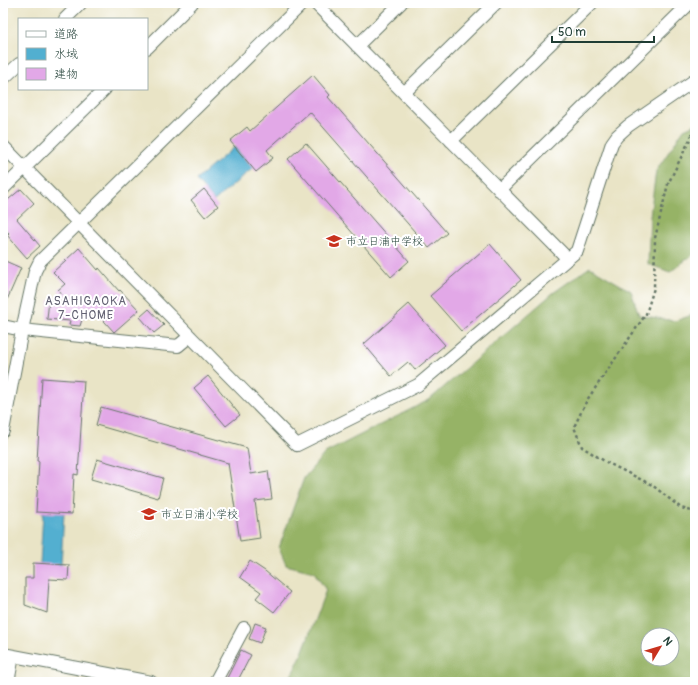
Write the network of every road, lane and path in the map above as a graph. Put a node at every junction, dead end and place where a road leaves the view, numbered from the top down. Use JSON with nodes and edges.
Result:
{"nodes":[{"id":1,"x":81,"y":3,"type":"edge"},
{"id":2,"x":192,"y":3,"type":"edge"},
{"id":3,"x":303,"y":3,"type":"edge"},
{"id":4,"x":315,"y":3,"type":"edge"},
{"id":5,"x":401,"y":3,"type":"edge"},
{"id":6,"x":496,"y":3,"type":"edge"},
{"id":7,"x":592,"y":3,"type":"edge"},
{"id":8,"x":690,"y":3,"type":"edge"},
{"id":9,"x":65,"y":18,"type":"edge"},
{"id":10,"x":358,"y":46,"type":"junction"},
{"id":11,"x":148,"y":47,"type":"edge"},
{"id":12,"x":18,"y":65,"type":"edge"},
{"id":13,"x":3,"y":79,"type":"edge"},
{"id":14,"x":695,"y":80,"type":"edge"},
{"id":15,"x":104,"y":90,"type":"edge"},
{"id":16,"x":404,"y":93,"type":"junction"},
{"id":17,"x":695,"y":129,"type":"edge"},
{"id":18,"x":451,"y":141,"type":"junction"},
{"id":19,"x":3,"y":146,"type":"edge"},
{"id":20,"x":25,"y":168,"type":"junction"},
{"id":21,"x":3,"y":189,"type":"edge"},
{"id":22,"x":499,"y":190,"type":"junction"},
{"id":23,"x":78,"y":223,"type":"junction"},
{"id":24,"x":568,"y":259,"type":"junction"},
{"id":25,"x":3,"y":326,"type":"edge"},
{"id":26,"x":22,"y":330,"type":"junction"},
{"id":27,"x":190,"y":336,"type":"junction"},
{"id":28,"x":3,"y":431,"type":"edge"},
{"id":29,"x":695,"y":512,"type":"edge"},
{"id":30,"x":244,"y":628,"type":"dead end"},
{"id":31,"x":8,"y":655,"type":"edge"},
{"id":32,"x":8,"y":682,"type":"edge"},
{"id":33,"x":151,"y":682,"type":"edge"},
{"id":34,"x":215,"y":682,"type":"edge"}],
"edges":[{"from":1,"to":9,"type":"street"},
{"from":2,"to":11,"type":"street"},
{"from":3,"to":23,"type":"street"},
{"from":4,"to":10,"type":"street"},
{"from":5,"to":10,"type":"street"},
{"from":6,"to":16,"type":"street"},
{"from":7,"to":18,"type":"street"},
{"from":8,"to":22,"type":"street"},
{"from":10,"to":16,"type":"street"},
{"from":12,"to":13,"type":"street"},
{"from":14,"to":24,"type":"street"},
{"from":15,"to":20,"type":"street"},
{"from":16,"to":18,"type":"street"},
{"from":17,"to":29,"type":"path"},
{"from":18,"to":22,"type":"street"},
{"from":19,"to":20,"type":"street"},
{"from":20,"to":21,"type":"street"},
{"from":20,"to":23,"type":"street"},
{"from":22,"to":24,"type":"street"},
{"from":23,"to":26,"type":"street"},
{"from":23,"to":27,"type":"street"},
{"from":24,"to":27,"type":"street"},
{"from":25,"to":26,"type":"street"},
{"from":26,"to":27,"type":"street"},
{"from":26,"to":28,"type":"street"},
{"from":30,"to":34,"type":"street"},
{"from":31,"to":32,"type":"street"},
{"from":31,"to":33,"type":"street"}]}
